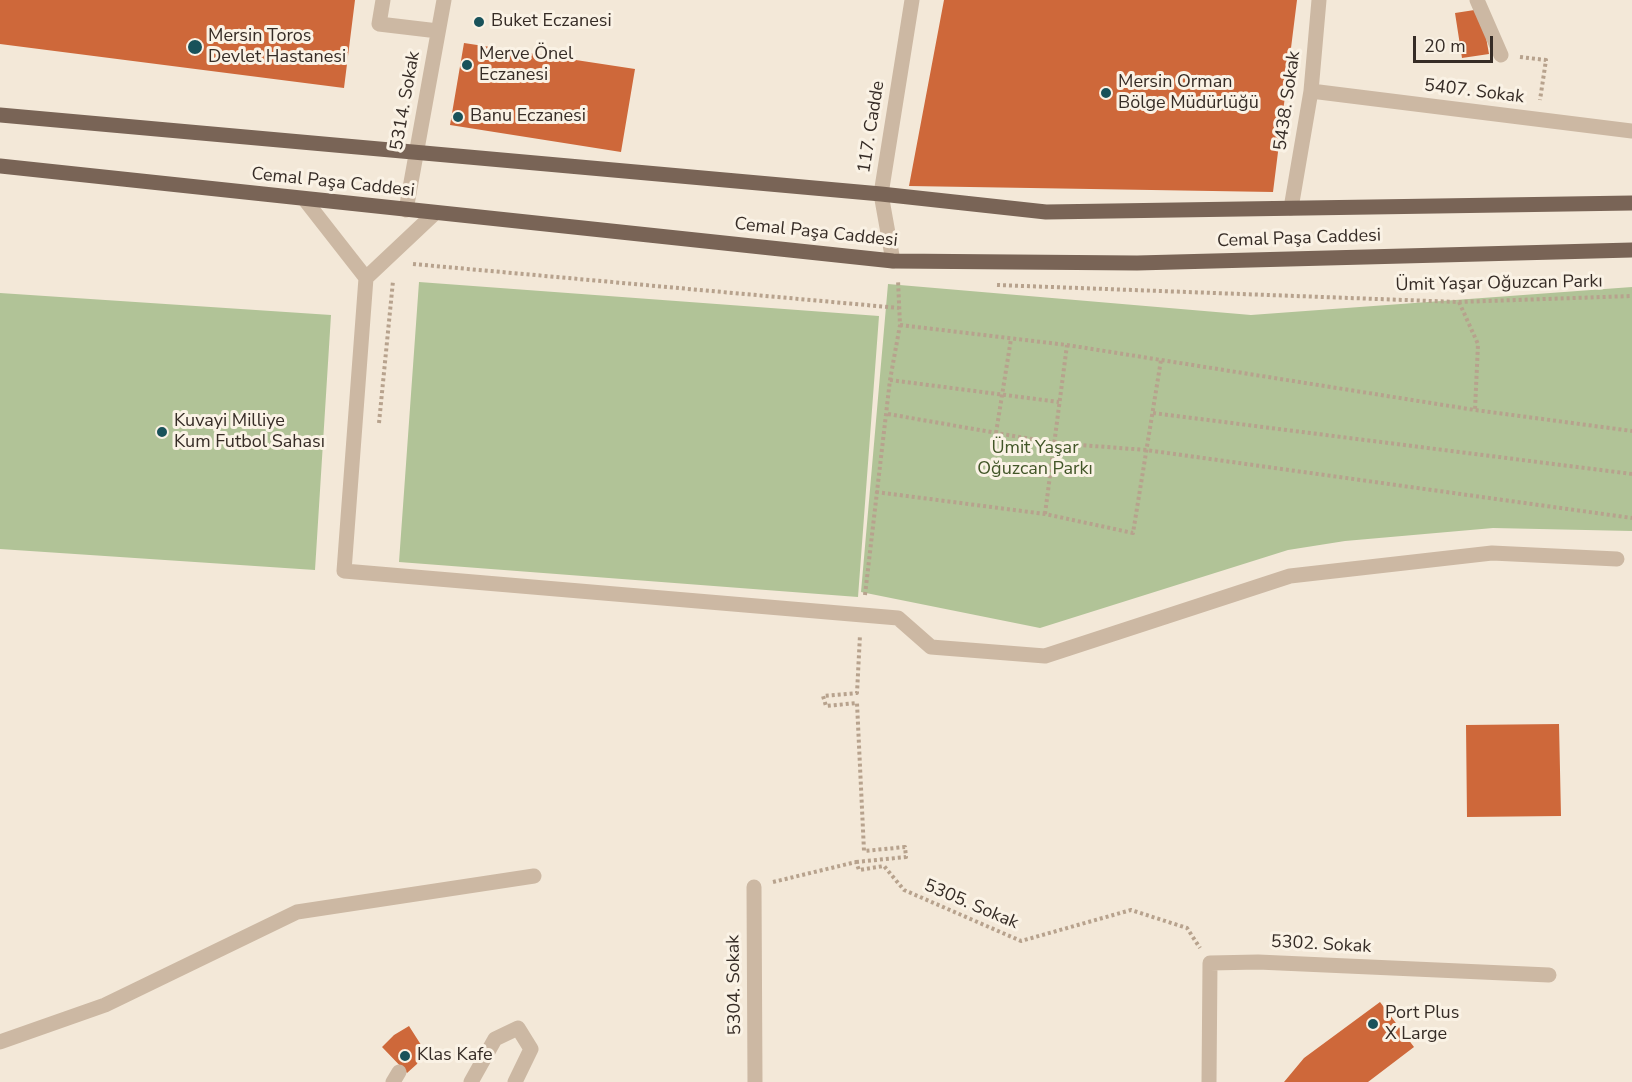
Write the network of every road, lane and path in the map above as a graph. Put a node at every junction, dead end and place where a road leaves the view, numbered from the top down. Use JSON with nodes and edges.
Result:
{"nodes":[{"id":1,"x":383,"y":0,"type":"edge"},
{"id":2,"x":444,"y":0,"type":"edge"},
{"id":3,"x":912,"y":0,"type":"edge"},
{"id":4,"x":1319,"y":0,"type":"edge"},
{"id":5,"x":1477,"y":0,"type":"edge"},
{"id":6,"x":438,"y":31,"type":"junction"},
{"id":7,"x":1501,"y":55,"type":"joint"},
{"id":8,"x":1311,"y":91,"type":"junction"},
{"id":9,"x":0,"y":115,"type":"edge"},
{"id":10,"x":1537,"y":119,"type":"junction"},
{"id":11,"x":1632,"y":130,"type":"edge"},
{"id":12,"x":416,"y":154,"type":"junction"},
{"id":13,"x":0,"y":166,"type":"edge"},
{"id":14,"x":881,"y":194,"type":"junction"},
{"id":15,"x":305,"y":200,"type":"junction"},
{"id":16,"x":1632,"y":203,"type":"edge"},
{"id":17,"x":1291,"y":208,"type":"junction"},
{"id":18,"x":406,"y":210,"type":"junction"},
{"id":19,"x":435,"y":213,"type":"junction"},
{"id":20,"x":1632,"y":250,"type":"edge"},
{"id":21,"x":893,"y":261,"type":"junction"},
{"id":22,"x":406,"y":263,"type":"dead end"},
{"id":23,"x":394,"y":273,"type":"dead end"},
{"id":24,"x":366,"y":278,"type":"junction"},
{"id":25,"x":898,"y":282,"type":"junction"},
{"id":26,"x":910,"y":282,"type":"dead end"},
{"id":27,"x":990,"y":285,"type":"dead end"},
{"id":28,"x":1632,"y":296,"type":"edge"},
{"id":29,"x":1459,"y":302,"type":"junction"},
{"id":30,"x":899,"y":308,"type":"junction"},
{"id":31,"x":900,"y":326,"type":"junction"},
{"id":32,"x":1011,"y":339,"type":"junction"},
{"id":33,"x":1067,"y":345,"type":"junction"},
{"id":34,"x":1161,"y":360,"type":"junction"},
{"id":35,"x":890,"y":380,"type":"junction"},
{"id":36,"x":1003,"y":395,"type":"junction"},
{"id":37,"x":1059,"y":402,"type":"junction"},
{"id":38,"x":1475,"y":410,"type":"junction"},
{"id":39,"x":1153,"y":413,"type":"junction"},
{"id":40,"x":888,"y":414,"type":"junction"},
{"id":41,"x":1632,"y":431,"type":"edge"},
{"id":42,"x":996,"y":433,"type":"junction"},
{"id":43,"x":377,"y":435,"type":"dead end"},
{"id":44,"x":1054,"y":443,"type":"junction"},
{"id":45,"x":1146,"y":450,"type":"junction"},
{"id":46,"x":1632,"y":474,"type":"edge"},
{"id":47,"x":876,"y":492,"type":"junction"},
{"id":48,"x":1046,"y":514,"type":"junction"},
{"id":49,"x":1632,"y":518,"type":"edge"},
{"id":50,"x":1617,"y":559,"type":"dead end"},
{"id":51,"x":861,"y":614,"type":"junction"},
{"id":52,"x":856,"y":862,"type":"junction"},
{"id":53,"x":534,"y":876,"type":"dead end"},
{"id":54,"x":754,"y":887,"type":"joint"},
{"id":55,"x":1210,"y":963,"type":"junction"},
{"id":56,"x":1549,"y":975,"type":"dead end"},
{"id":57,"x":0,"y":1042,"type":"edge"},
{"id":58,"x":471,"y":1082,"type":"edge"},
{"id":59,"x":515,"y":1082,"type":"edge"},
{"id":60,"x":755,"y":1082,"type":"edge"},
{"id":61,"x":1209,"y":1082,"type":"edge"}],
"edges":[{"from":1,"to":6,"type":"street"},
{"from":2,"to":6,"type":"street","name":"5314. Sokak"},
{"from":3,"to":14,"type":"street","name":"117. Cadde"},
{"from":4,"to":8,"type":"street","name":"5438. Sokak"},
{"from":5,"to":7,"type":"street"},
{"from":6,"to":12,"type":"street","name":"5314. Sokak"},
{"from":7,"to":10,"type":"path"},
{"from":8,"to":10,"type":"street","name":"5407. Sokak"},
{"from":8,"to":17,"type":"street","name":"5438. Sokak"},
{"from":9,"to":12,"type":"main road","name":"Cemal Paşa Caddesi"},
{"from":10,"to":11,"type":"street","name":"5407. Sokak"},
{"from":12,"to":14,"type":"main road","name":"Cemal Paşa Caddesi"},
{"from":12,"to":18,"type":"street","name":"5314. Sokak"},
{"from":13,"to":15,"type":"main road","name":"Cemal Paşa Caddesi"},
{"from":14,"to":17,"type":"main road","name":"Cemal Paşa Caddesi"},
{"from":14,"to":21,"type":"street","name":"117. Cadde"},
{"from":15,"to":18,"type":"main road","name":"Cemal Paşa Caddesi"},
{"from":15,"to":24,"type":"street"},
{"from":16,"to":17,"type":"main road","name":"Cemal Paşa Caddesi"},
{"from":18,"to":19,"type":"main road","name":"Cemal Paşa Caddesi"},
{"from":19,"to":21,"type":"main road","name":"Cemal Paşa Caddesi"},
{"from":19,"to":24,"type":"street"},
{"from":20,"to":21,"type":"main road","name":"Cemal Paşa Caddesi"},
{"from":21,"to":25,"type":"path"},
{"from":22,"to":30,"type":"path"},
{"from":23,"to":43,"type":"path"},
{"from":24,"to":51,"type":"street"},
{"from":25,"to":26,"type":"path"},
{"from":25,"to":30,"type":"path"},
{"from":27,"to":29,"type":"path","name":"Ümit Yaşar Oğuzcan Parkı"},
{"from":28,"to":29,"type":"path","name":"Ümit Yaşar Oğuzcan Parkı"},
{"from":29,"to":38,"type":"path"},
{"from":30,"to":31,"type":"path"},
{"from":31,"to":32,"type":"path"},
{"from":31,"to":35,"type":"path"},
{"from":32,"to":33,"type":"path"},
{"from":32,"to":36,"type":"path"},
{"from":33,"to":34,"type":"path"},
{"from":33,"to":37,"type":"path"},
{"from":34,"to":38,"type":"path"},
{"from":34,"to":39,"type":"path"},
{"from":35,"to":36,"type":"path"},
{"from":35,"to":40,"type":"path"},
{"from":36,"to":37,"type":"path"},
{"from":36,"to":42,"type":"path"},
{"from":37,"to":44,"type":"path"},
{"from":38,"to":41,"type":"path"},
{"from":39,"to":45,"type":"path"},
{"from":39,"to":46,"type":"path"},
{"from":40,"to":42,"type":"path"},
{"from":40,"to":47,"type":"path"},
{"from":42,"to":44,"type":"path"},
{"from":44,"to":45,"type":"path"},
{"from":44,"to":48,"type":"path"},
{"from":45,"to":48,"type":"path"},
{"from":45,"to":49,"type":"path"},
{"from":47,"to":48,"type":"path"},
{"from":47,"to":51,"type":"path"},
{"from":50,"to":51,"type":"street"},
{"from":51,"to":52,"type":"path"},
{"from":52,"to":54,"type":"path","name":"5305. Sokak"},
{"from":52,"to":55,"type":"path","name":"5305. Sokak"},
{"from":53,"to":57,"type":"street"},
{"from":54,"to":60,"type":"street","name":"5304. Sokak"},
{"from":55,"to":56,"type":"street","name":"5302. Sokak"},
{"from":55,"to":61,"type":"street"},
{"from":58,"to":59,"type":"street"}]}
